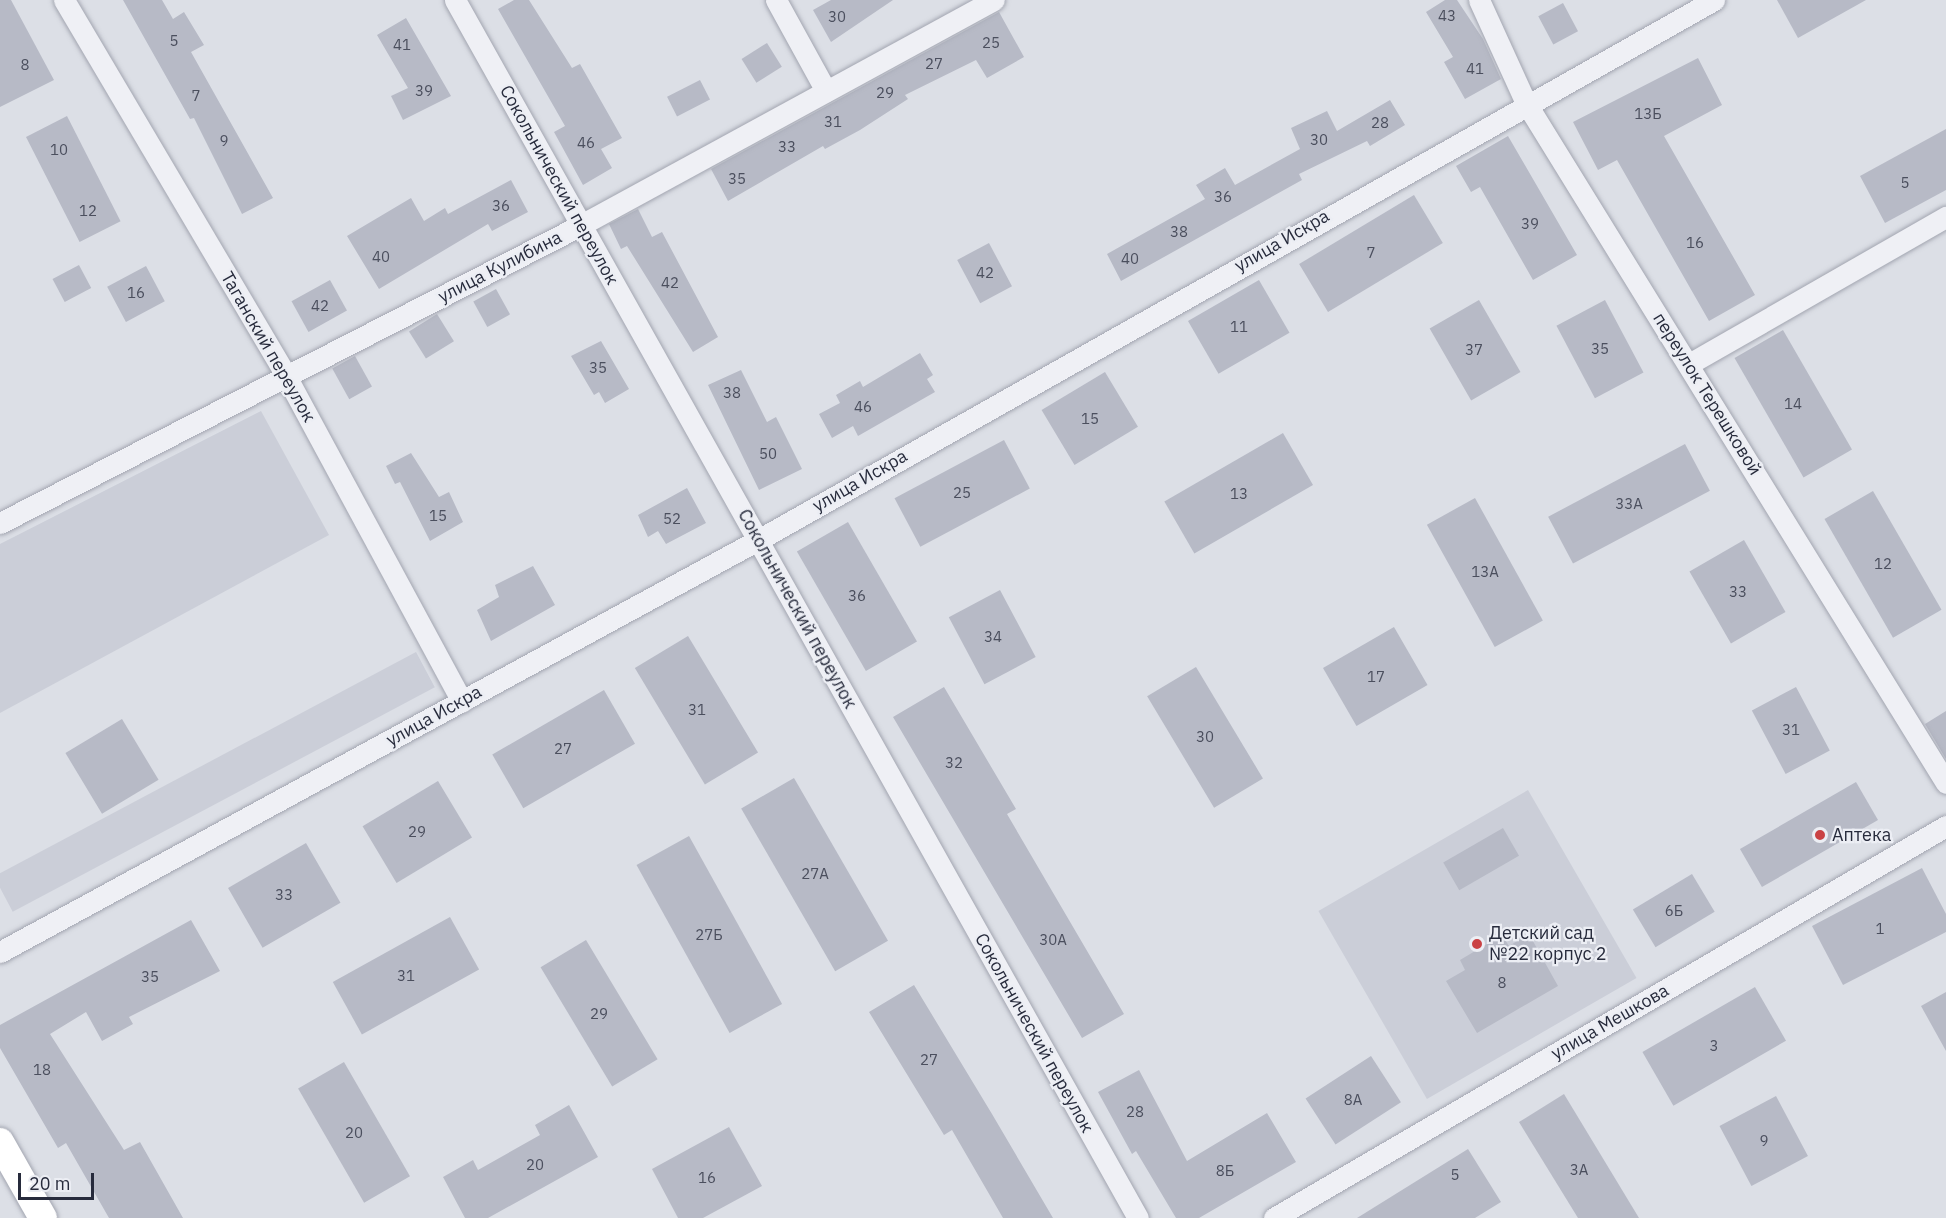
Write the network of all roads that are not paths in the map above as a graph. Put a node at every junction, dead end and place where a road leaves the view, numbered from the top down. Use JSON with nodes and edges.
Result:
{"nodes":[{"id":1,"x":64,"y":0,"type":"edge"},
{"id":2,"x":455,"y":0,"type":"edge"},
{"id":3,"x":776,"y":0,"type":"edge"},
{"id":4,"x":994,"y":0,"type":"edge"},
{"id":5,"x":1479,"y":0,"type":"edge"},
{"id":6,"x":1714,"y":0,"type":"edge"},
{"id":7,"x":826,"y":91,"type":"junction"},
{"id":8,"x":1526,"y":103,"type":"junction"},
{"id":9,"x":1946,"y":217,"type":"edge"},
{"id":10,"x":581,"y":225,"type":"junction"},
{"id":11,"x":1689,"y":364,"type":"junction"},
{"id":12,"x":286,"y":376,"type":"junction"},
{"id":13,"x":0,"y":523,"type":"edge"},
{"id":14,"x":758,"y":540,"type":"junction"},
{"id":15,"x":462,"y":701,"type":"junction"},
{"id":16,"x":1946,"y":783,"type":"edge"},
{"id":17,"x":1946,"y":826,"type":"edge"},
{"id":18,"x":0,"y":952,"type":"edge"},
{"id":19,"x":0,"y":1142,"type":"edge"},
{"id":20,"x":43,"y":1218,"type":"edge"},
{"id":21,"x":1138,"y":1218,"type":"edge"},
{"id":22,"x":1274,"y":1218,"type":"edge"}],
"edges":[{"from":1,"to":12,"type":"street","name":"Таганский переулок"},
{"from":2,"to":10,"type":"street","name":"Сокольнический переулок"},
{"from":3,"to":7,"type":"street"},
{"from":4,"to":7,"type":"street","name":"улица Кулибина"},
{"from":5,"to":8,"type":"street","name":"переулок Терешковой"},
{"from":6,"to":8,"type":"street","name":"улица Искра"},
{"from":7,"to":10,"type":"street","name":"улица Кулибина"},
{"from":8,"to":11,"type":"street","name":"переулок Терешковой"},
{"from":8,"to":14,"type":"street","name":"улица Искра"},
{"from":9,"to":11,"type":"street"},
{"from":10,"to":12,"type":"street","name":"улица Кулибина"},
{"from":10,"to":14,"type":"street","name":"Сокольнический переулок"},
{"from":11,"to":16,"type":"street","name":"переулок Терешковой"},
{"from":12,"to":13,"type":"street","name":"улица Кулибина"},
{"from":12,"to":15,"type":"street","name":"Таганский переулок"},
{"from":14,"to":15,"type":"street","name":"улица Искра"},
{"from":14,"to":21,"type":"street","name":"Сокольнический переулок"},
{"from":15,"to":18,"type":"street","name":"улица Искра"},
{"from":17,"to":22,"type":"street","name":"улица Мешкова"},
{"from":19,"to":20,"type":"main road"}]}
